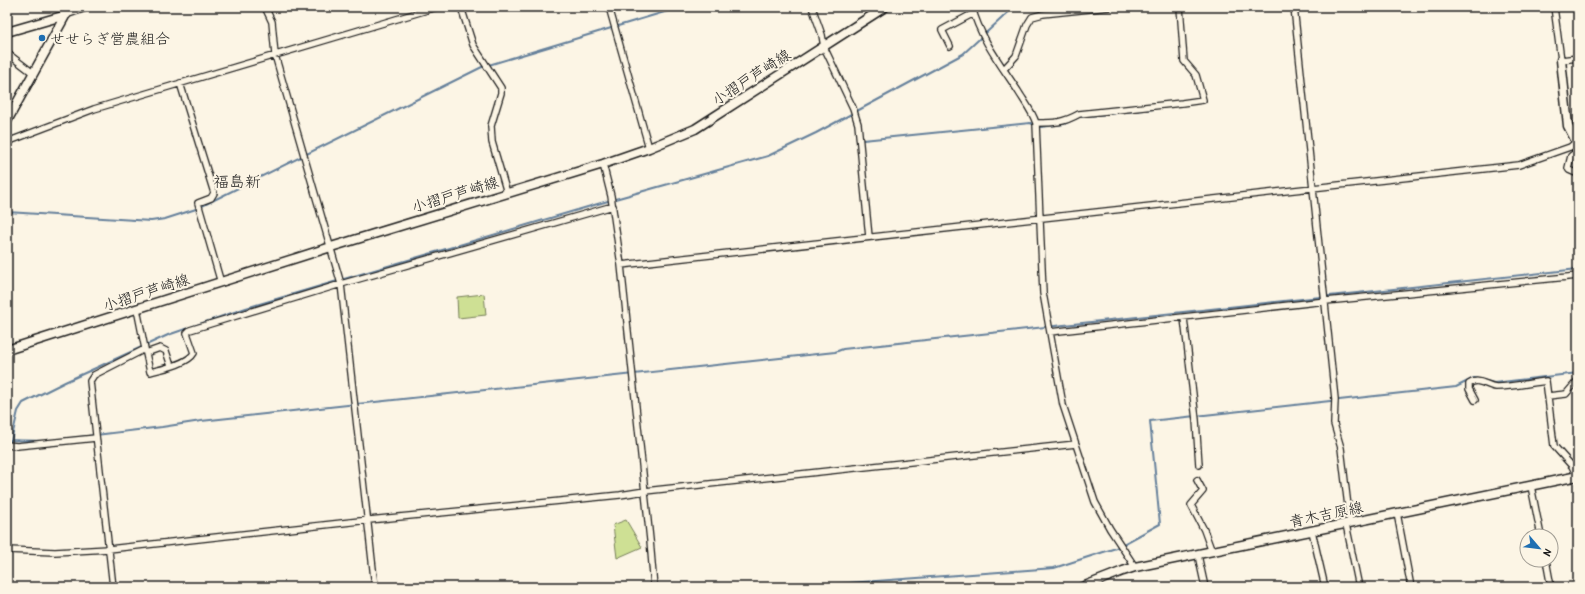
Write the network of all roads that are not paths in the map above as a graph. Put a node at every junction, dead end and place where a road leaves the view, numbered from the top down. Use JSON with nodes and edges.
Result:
{"nodes":[{"id":1,"x":70,"y":7,"type":"edge"},
{"id":2,"x":89,"y":7,"type":"edge"},
{"id":3,"x":265,"y":7,"type":"edge"},
{"id":4,"x":437,"y":7,"type":"edge"},
{"id":5,"x":461,"y":7,"type":"edge"},
{"id":6,"x":609,"y":7,"type":"edge"},
{"id":7,"x":812,"y":7,"type":"edge"},
{"id":8,"x":885,"y":7,"type":"edge"},
{"id":9,"x":1109,"y":7,"type":"edge"},
{"id":10,"x":1180,"y":7,"type":"edge"},
{"id":11,"x":1294,"y":7,"type":"edge"},
{"id":12,"x":1554,"y":7,"type":"edge"},
{"id":13,"x":973,"y":10,"type":"edge"},
{"id":14,"x":66,"y":15,"type":"junction"},
{"id":15,"x":7,"y":32,"type":"edge"},
{"id":16,"x":950,"y":46,"type":"dead end"},
{"id":17,"x":824,"y":47,"type":"junction"},
{"id":18,"x":7,"y":53,"type":"edge"},
{"id":19,"x":275,"y":55,"type":"junction"},
{"id":20,"x":1578,"y":58,"type":"edge"},
{"id":21,"x":1561,"y":60,"type":"junction"},
{"id":22,"x":1004,"y":69,"type":"junction"},
{"id":23,"x":33,"y":73,"type":"junction"},
{"id":24,"x":180,"y":83,"type":"junction"},
{"id":25,"x":7,"y":121,"type":"edge"},
{"id":26,"x":1036,"y":123,"type":"junction"},
{"id":27,"x":7,"y":142,"type":"edge"},
{"id":28,"x":1577,"y":144,"type":"edge"},
{"id":29,"x":649,"y":148,"type":"junction"},
{"id":30,"x":1578,"y":151,"type":"edge"},
{"id":31,"x":603,"y":164,"type":"junction"},
{"id":32,"x":1578,"y":174,"type":"edge"},
{"id":33,"x":1313,"y":188,"type":"junction"},
{"id":34,"x":507,"y":193,"type":"junction"},
{"id":35,"x":613,"y":206,"type":"junction"},
{"id":36,"x":1040,"y":219,"type":"junction"},
{"id":37,"x":869,"y":237,"type":"junction"},
{"id":38,"x":331,"y":247,"type":"junction"},
{"id":39,"x":621,"y":265,"type":"junction"},
{"id":40,"x":1578,"y":276,"type":"edge"},
{"id":41,"x":221,"y":283,"type":"junction"},
{"id":42,"x":342,"y":284,"type":"junction"},
{"id":43,"x":1326,"y":301,"type":"junction"},
{"id":44,"x":137,"y":309,"type":"junction"},
{"id":45,"x":1184,"y":318,"type":"junction"},
{"id":46,"x":1050,"y":332,"type":"junction"},
{"id":47,"x":7,"y":350,"type":"edge"},
{"id":48,"x":146,"y":351,"type":"junction"},
{"id":49,"x":171,"y":366,"type":"junction"},
{"id":50,"x":1578,"y":380,"type":"edge"},
{"id":51,"x":1548,"y":396,"type":"junction"},
{"id":52,"x":1475,"y":400,"type":"dead end"},
{"id":53,"x":96,"y":438,"type":"junction"},
{"id":54,"x":1076,"y":444,"type":"junction"},
{"id":55,"x":7,"y":445,"type":"edge"},
{"id":56,"x":1199,"y":465,"type":"dead end"},
{"id":57,"x":1577,"y":476,"type":"edge"},
{"id":58,"x":1197,"y":480,"type":"dead end"},
{"id":59,"x":1531,"y":486,"type":"junction"},
{"id":60,"x":645,"y":491,"type":"junction"},
{"id":61,"x":1397,"y":514,"type":"junction"},
{"id":62,"x":369,"y":520,"type":"junction"},
{"id":63,"x":1348,"y":523,"type":"junction"},
{"id":64,"x":1539,"y":528,"type":"edge"},
{"id":65,"x":1312,"y":531,"type":"junction"},
{"id":66,"x":109,"y":549,"type":"junction"},
{"id":67,"x":7,"y":550,"type":"edge"},
{"id":68,"x":1212,"y":552,"type":"junction"},
{"id":69,"x":1198,"y":555,"type":"junction"},
{"id":70,"x":1135,"y":567,"type":"junction"},
{"id":71,"x":1547,"y":568,"type":"edge"},
{"id":72,"x":113,"y":587,"type":"edge"},
{"id":73,"x":375,"y":587,"type":"edge"},
{"id":74,"x":654,"y":587,"type":"edge"},
{"id":75,"x":1082,"y":587,"type":"edge"},
{"id":76,"x":1205,"y":587,"type":"edge"},
{"id":77,"x":1325,"y":587,"type":"edge"},
{"id":78,"x":1359,"y":587,"type":"edge"},
{"id":79,"x":1411,"y":587,"type":"edge"},
{"id":80,"x":1551,"y":587,"type":"edge"}],
"edges":[{"from":1,"to":14,"type":"main road"},
{"from":2,"to":14,"type":"street"},
{"from":3,"to":19,"type":"street"},
{"from":4,"to":19,"type":"street"},
{"from":5,"to":34,"type":"street"},
{"from":6,"to":29,"type":"street"},
{"from":7,"to":17,"type":"street"},
{"from":8,"to":17,"type":"main road","name":"小摺戸芦崎線"},
{"from":9,"to":22,"type":"street"},
{"from":10,"to":26,"type":"street"},
{"from":11,"to":33,"type":"street"},
{"from":12,"to":21,"type":"street"},
{"from":13,"to":16,"type":"street"},
{"from":13,"to":22,"type":"street"},
{"from":14,"to":15,"type":"main road"},
{"from":14,"to":23,"type":"main road"},
{"from":17,"to":29,"type":"main road","name":"小摺戸芦崎線"},
{"from":17,"to":37,"type":"street"},
{"from":18,"to":23,"type":"street"},
{"from":19,"to":24,"type":"street"},
{"from":19,"to":38,"type":"street"},
{"from":20,"to":21,"type":"street"},
{"from":21,"to":28,"type":"main road"},
{"from":22,"to":26,"type":"street"},
{"from":23,"to":25,"type":"main road"},
{"from":24,"to":27,"type":"street"},
{"from":24,"to":41,"type":"street"},
{"from":26,"to":36,"type":"street"},
{"from":28,"to":33,"type":"street"},
{"from":29,"to":31,"type":"main road","name":"小摺戸芦崎線"},
{"from":30,"to":32,"type":"street"},
{"from":31,"to":34,"type":"main road","name":"小摺戸芦崎線"},
{"from":31,"to":35,"type":"street"},
{"from":33,"to":36,"type":"street"},
{"from":33,"to":43,"type":"street"},
{"from":34,"to":38,"type":"main road","name":"小摺戸芦崎線"},
{"from":35,"to":39,"type":"street"},
{"from":35,"to":42,"type":"street"},
{"from":36,"to":37,"type":"street"},
{"from":36,"to":46,"type":"street"},
{"from":37,"to":39,"type":"street"},
{"from":38,"to":41,"type":"main road","name":"小摺戸芦崎線"},
{"from":38,"to":42,"type":"street"},
{"from":39,"to":60,"type":"street"},
{"from":40,"to":43,"type":"street"},
{"from":41,"to":44,"type":"main road","name":"小摺戸芦崎線"},
{"from":42,"to":49,"type":"street"},
{"from":42,"to":62,"type":"street"},
{"from":43,"to":45,"type":"street"},
{"from":43,"to":63,"type":"street"},
{"from":44,"to":47,"type":"main road","name":"小摺戸芦崎線"},
{"from":44,"to":48,"type":"street"},
{"from":45,"to":46,"type":"street"},
{"from":45,"to":56,"type":"street"},
{"from":46,"to":54,"type":"street"},
{"from":48,"to":49,"type":"street"},
{"from":48,"to":49,"type":"street"},
{"from":48,"to":53,"type":"street"},
{"from":50,"to":51,"type":"street"},
{"from":51,"to":52,"type":"street"},
{"from":51,"to":57,"type":"street"},
{"from":53,"to":55,"type":"street"},
{"from":53,"to":66,"type":"street"},
{"from":54,"to":60,"type":"street"},
{"from":54,"to":70,"type":"street"},
{"from":57,"to":59,"type":"main road","name":"青木吉原線"},
{"from":58,"to":68,"type":"street"},
{"from":59,"to":61,"type":"main road","name":"青木吉原線"},
{"from":59,"to":64,"type":"street"},
{"from":60,"to":62,"type":"street"},
{"from":60,"to":74,"type":"street"},
{"from":61,"to":63,"type":"main road","name":"青木吉原線"},
{"from":61,"to":79,"type":"street"},
{"from":62,"to":66,"type":"street"},
{"from":62,"to":73,"type":"street"},
{"from":63,"to":65,"type":"main road","name":"青木吉原線"},
{"from":63,"to":78,"type":"street"},
{"from":65,"to":68,"type":"main road","name":"青木吉原線"},
{"from":65,"to":77,"type":"street"},
{"from":66,"to":67,"type":"street"},
{"from":66,"to":72,"type":"street"},
{"from":68,"to":69,"type":"main road","name":"青木吉原線"},
{"from":69,"to":70,"type":"main road","name":"青木吉原線"},
{"from":69,"to":76,"type":"street"},
{"from":70,"to":75,"type":"main road","name":"青木吉原線"},
{"from":71,"to":80,"type":"street"}]}
